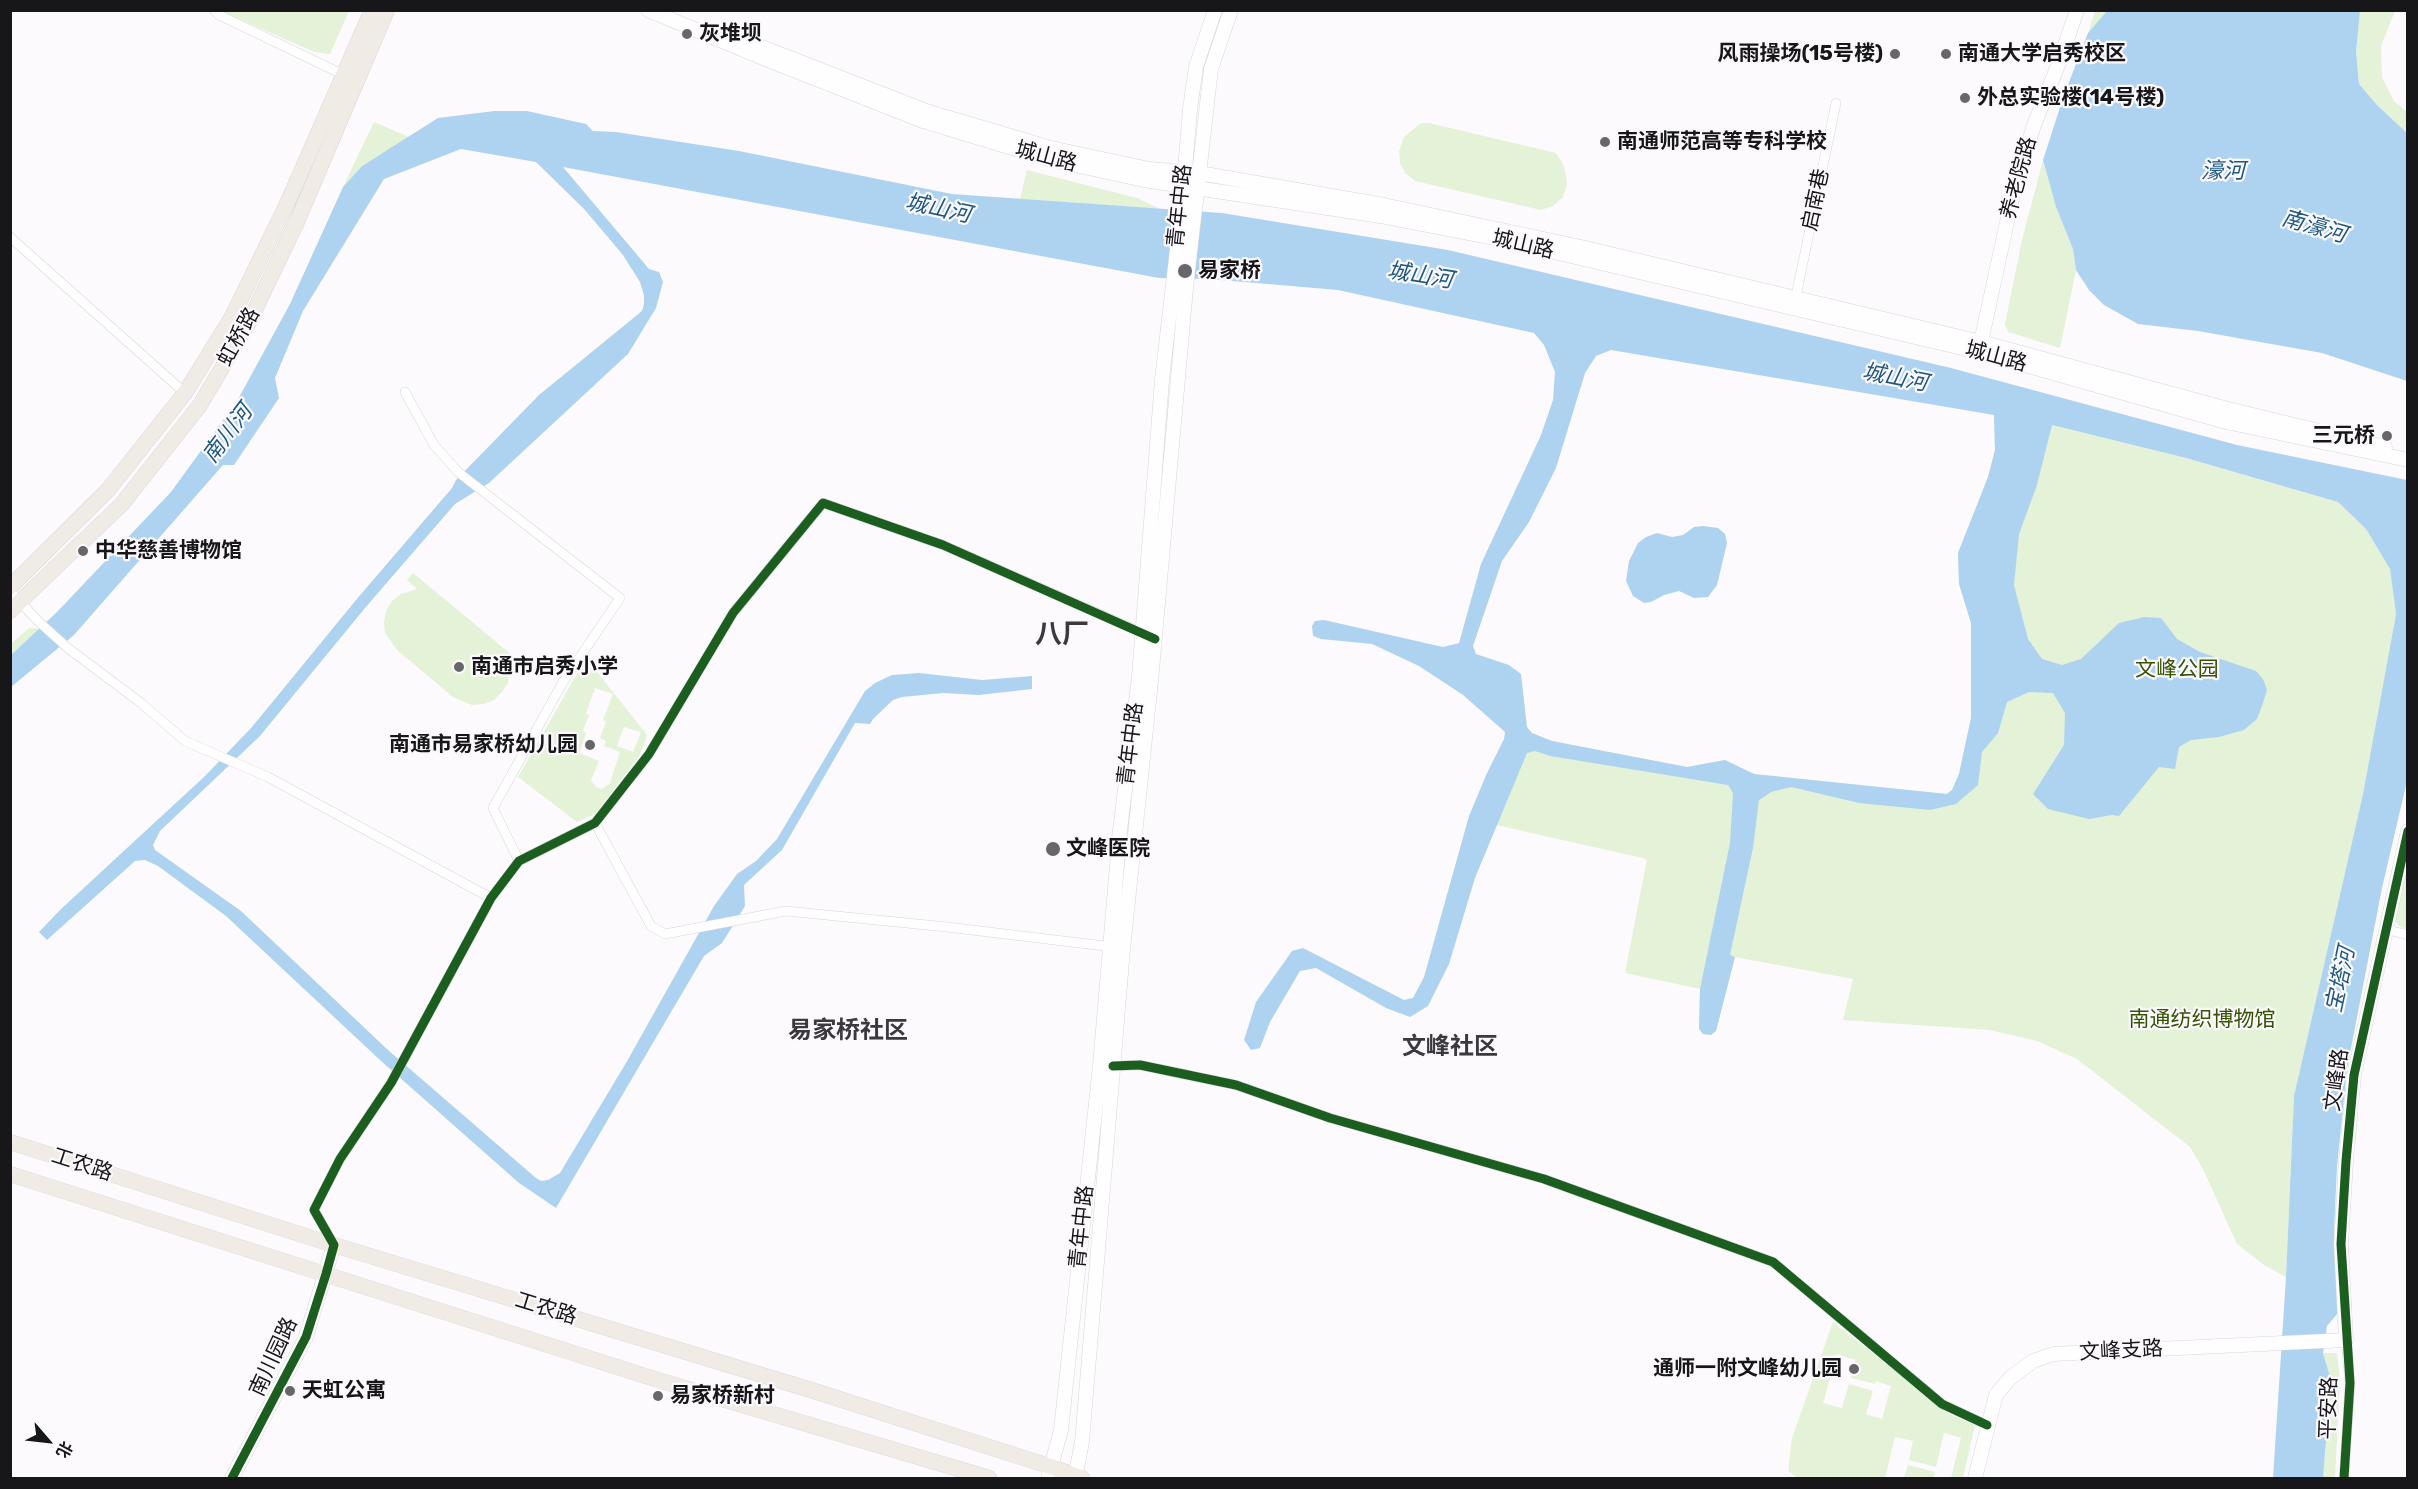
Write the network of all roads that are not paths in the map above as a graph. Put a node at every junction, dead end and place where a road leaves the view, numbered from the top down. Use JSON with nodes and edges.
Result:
{"nodes":[{"id":1,"x":214,"y":10,"type":"edge"},
{"id":2,"x":372,"y":10,"type":"edge"},
{"id":3,"x":387,"y":10,"type":"edge"},
{"id":4,"x":648,"y":10,"type":"edge"},
{"id":5,"x":670,"y":10,"type":"edge"},
{"id":6,"x":1215,"y":10,"type":"edge"},
{"id":7,"x":1231,"y":10,"type":"edge"},
{"id":8,"x":2077,"y":10,"type":"edge"},
{"id":9,"x":344,"y":75,"type":"junction"},
{"id":10,"x":1836,"y":103,"type":"dead end"},
{"id":11,"x":1199,"y":172,"type":"junction"},
{"id":12,"x":1183,"y":178,"type":"junction"},
{"id":13,"x":1198,"y":188,"type":"junction"},
{"id":14,"x":1189,"y":206,"type":"junction"},
{"id":15,"x":10,"y":237,"type":"edge"},
{"id":16,"x":1796,"y":296,"type":"junction"},
{"id":17,"x":1980,"y":347,"type":"junction"},
{"id":18,"x":405,"y":392,"type":"dead end"},
{"id":19,"x":185,"y":393,"type":"junction"},
{"id":20,"x":2408,"y":452,"type":"edge"},
{"id":21,"x":2408,"y":460,"type":"edge"},
{"id":22,"x":10,"y":589,"type":"edge"},
{"id":23,"x":16,"y":607,"type":"edge"},
{"id":24,"x":1141,"y":633,"type":"junction"},
{"id":25,"x":1155,"y":639,"type":"junction"},
{"id":26,"x":595,"y":823,"type":"junction"},
{"id":27,"x":2408,"y":831,"type":"edge"},
{"id":28,"x":519,"y":861,"type":"junction"},
{"id":29,"x":491,"y":898,"type":"junction"},
{"id":30,"x":2385,"y":929,"type":"junction"},
{"id":31,"x":2408,"y":935,"type":"edge"},
{"id":32,"x":1116,"y":948,"type":"junction"},
{"id":33,"x":1113,"y":1066,"type":"junction"},
{"id":34,"x":10,"y":1142,"type":"edge"},
{"id":35,"x":10,"y":1173,"type":"edge"},
{"id":36,"x":334,"y":1245,"type":"junction"},
{"id":37,"x":326,"y":1274,"type":"junction"},
{"id":38,"x":2340,"y":1340,"type":"junction"},
{"id":39,"x":1987,"y":1425,"type":"junction"},
{"id":40,"x":1050,"y":1473,"type":"edge"},
{"id":41,"x":1078,"y":1478,"type":"edge"},
{"id":42,"x":232,"y":1479,"type":"edge"},
{"id":43,"x":988,"y":1479,"type":"edge"},
{"id":44,"x":1975,"y":1479,"type":"edge"},
{"id":45,"x":2344,"y":1479,"type":"edge"}],
"edges":[{"from":1,"to":9,"type":"street"},
{"from":2,"to":9,"type":"main road","name":"虹桥路"},
{"from":3,"to":23,"type":"main road","name":"虹桥路"},
{"from":4,"to":12,"type":"main road","name":"城山路"},
{"from":5,"to":12,"type":"main road","name":"城山路"},
{"from":6,"to":12,"type":"main road","name":"青年中路"},
{"from":7,"to":11,"type":"main road","name":"青年中路"},
{"from":8,"to":17,"type":"main road","name":"养老院路"},
{"from":9,"to":19,"type":"main road","name":"虹桥路"},
{"from":10,"to":16,"type":"street","name":"启南巷"},
{"from":11,"to":12,"type":"main road","name":"城山路"},
{"from":11,"to":13,"type":"main road","name":"青年中路"},
{"from":11,"to":16,"type":"main road","name":"城山路"},
{"from":12,"to":13,"type":"main road","name":"城山路"},
{"from":12,"to":14,"type":"main road","name":"青年中路"},
{"from":13,"to":14,"type":"main road","name":"青年中路"},
{"from":13,"to":17,"type":"main road","name":"城山路"},
{"from":14,"to":24,"type":"main road","name":"青年中路"},
{"from":14,"to":25,"type":"main road","name":"青年中路"},
{"from":15,"to":19,"type":"street"},
{"from":16,"to":17,"type":"main road","name":"城山路"},
{"from":17,"to":20,"type":"main road","name":"城山路"},
{"from":17,"to":21,"type":"main road","name":"城山路"},
{"from":18,"to":28,"type":"street"},
{"from":19,"to":22,"type":"main road","name":"虹桥路"},
{"from":22,"to":23,"type":"street"},
{"from":23,"to":29,"type":"street"},
{"from":24,"to":25,"type":"street"},
{"from":24,"to":26,"type":"street"},
{"from":24,"to":32,"type":"main road","name":"青年中路"},
{"from":25,"to":32,"type":"main road","name":"青年中路"},
{"from":26,"to":28,"type":"street"},
{"from":26,"to":32,"type":"street"},
{"from":27,"to":30,"type":"main road","name":"文峰路"},
{"from":28,"to":29,"type":"street"},
{"from":29,"to":36,"type":"street"},
{"from":30,"to":31,"type":"street"},
{"from":30,"to":38,"type":"main road","name":"文峰路"},
{"from":32,"to":33,"type":"main road","name":"青年中路"},
{"from":32,"to":40,"type":"main road","name":"青年中路"},
{"from":33,"to":39,"type":"street"},
{"from":33,"to":41,"type":"main road","name":"青年中路"},
{"from":34,"to":36,"type":"main road","name":"工农路"},
{"from":35,"to":37,"type":"main road","name":"工农路"},
{"from":36,"to":37,"type":"main road","name":"南川园路"},
{"from":36,"to":40,"type":"main road","name":"工农路"},
{"from":37,"to":42,"type":"main road","name":"南川园路"},
{"from":37,"to":43,"type":"main road","name":"工农路"},
{"from":38,"to":39,"type":"main road","name":"文峰支路"},
{"from":38,"to":45,"type":"street","name":"平安路"},
{"from":39,"to":44,"type":"main road","name":"文峰支路"},
{"from":40,"to":41,"type":"main road","name":"工农路"}]}
